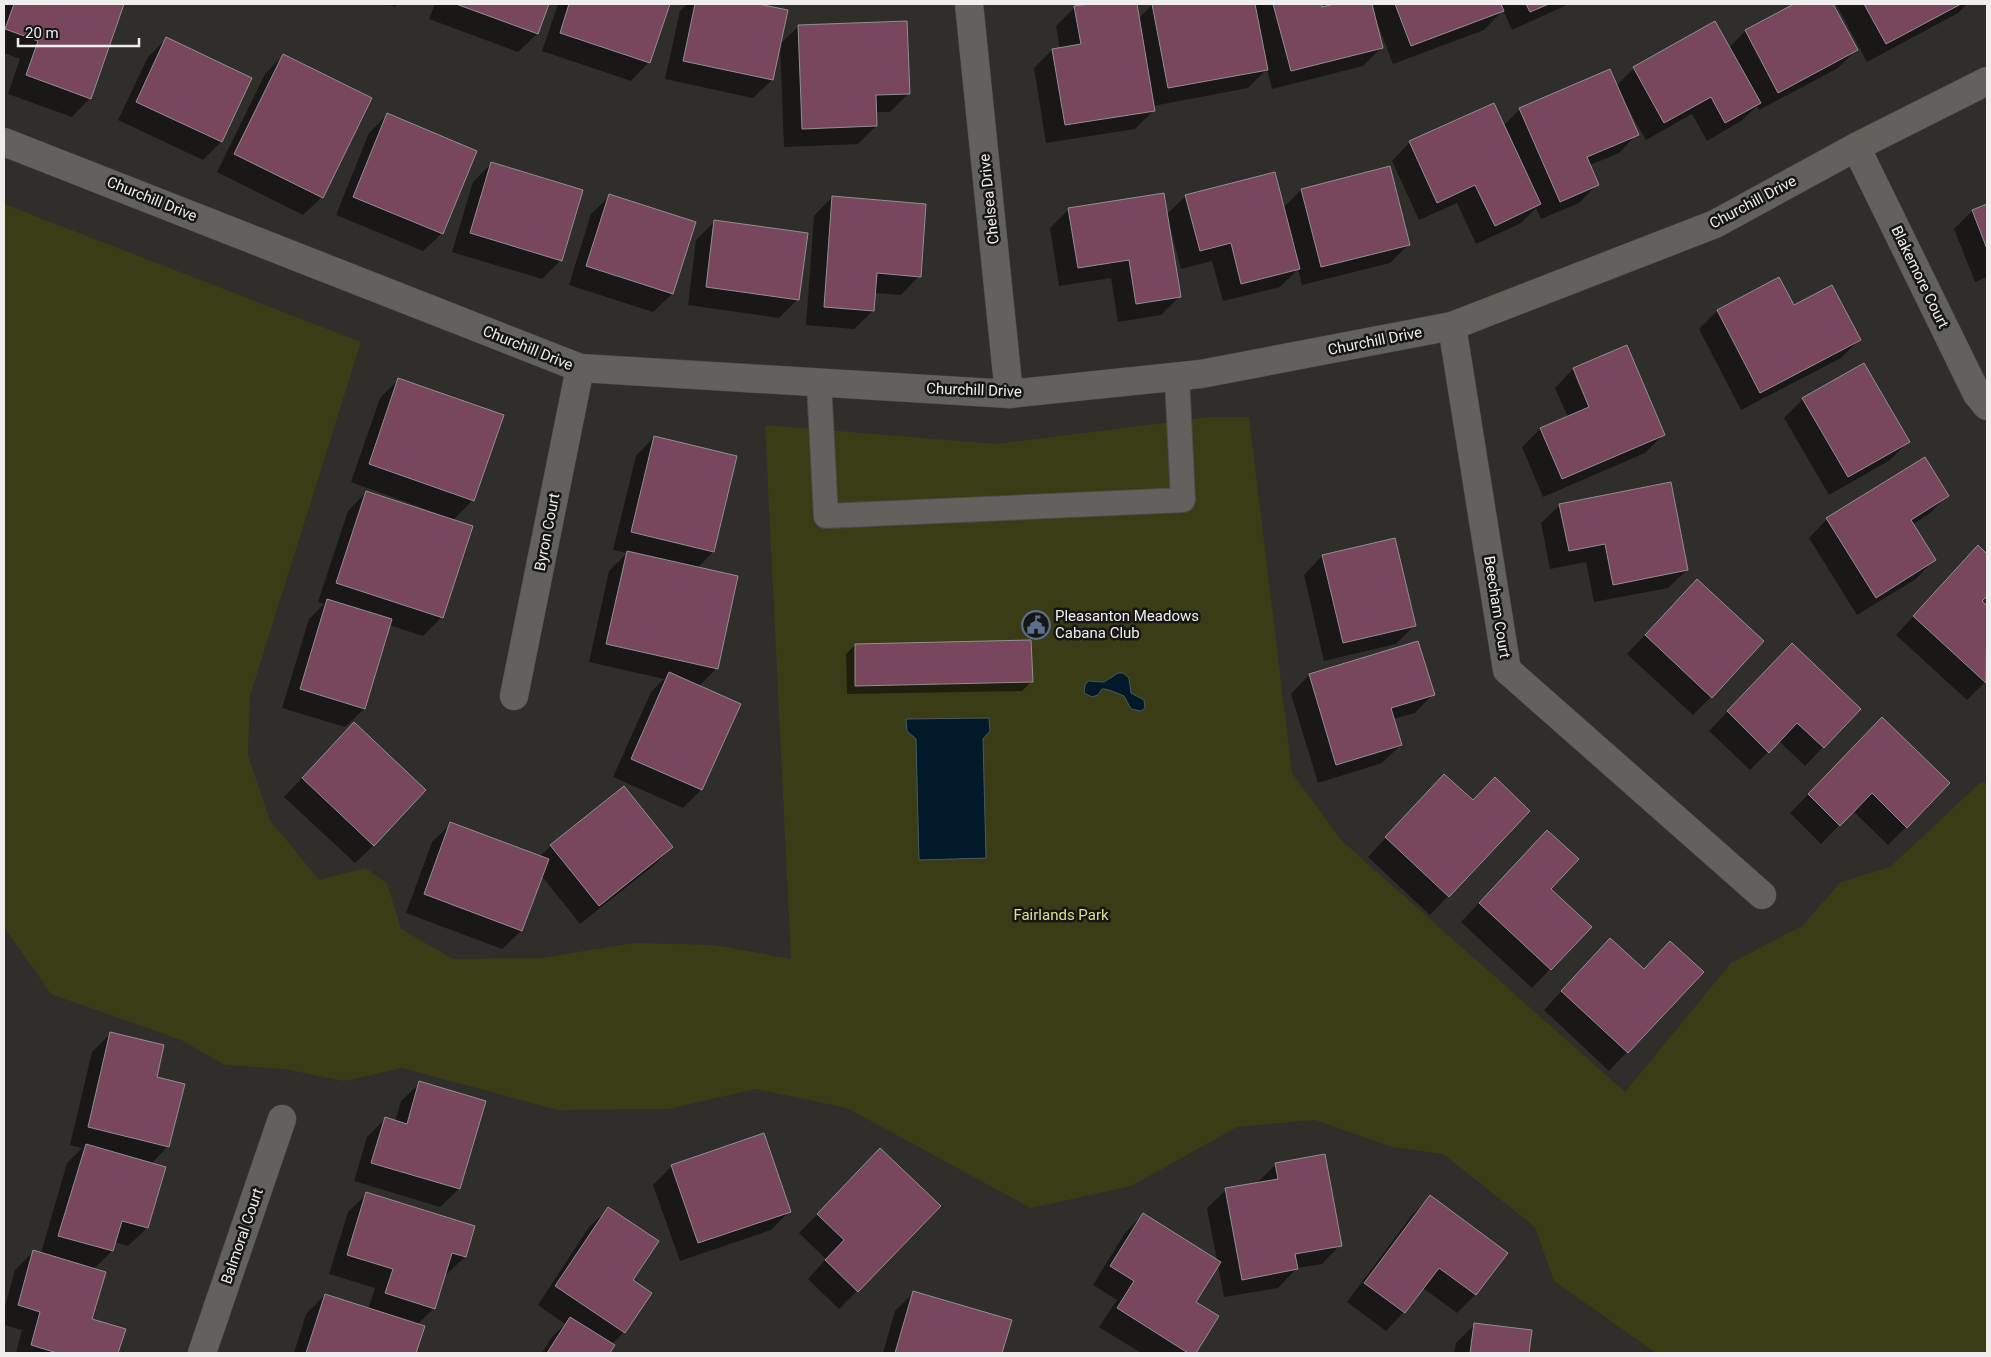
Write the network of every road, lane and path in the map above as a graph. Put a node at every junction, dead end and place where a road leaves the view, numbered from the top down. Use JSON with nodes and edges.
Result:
{"nodes":[{"id":1,"x":968,"y":4,"type":"edge"},
{"id":2,"x":1987,"y":81,"type":"edge"},
{"id":3,"x":4,"y":142,"type":"edge"},
{"id":4,"x":1856,"y":147,"type":"junction"},
{"id":5,"x":1452,"y":326,"type":"junction"},
{"id":6,"x":580,"y":368,"type":"junction"},
{"id":7,"x":1177,"y":377,"type":"junction"},
{"id":8,"x":819,"y":383,"type":"junction"},
{"id":9,"x":1009,"y":394,"type":"junction"},
{"id":10,"x":1987,"y":406,"type":"edge"},
{"id":11,"x":514,"y":696,"type":"dead end"},
{"id":12,"x":1762,"y":895,"type":"dead end"},
{"id":13,"x":282,"y":1119,"type":"dead end"},
{"id":14,"x":202,"y":1353,"type":"edge"}],
"edges":[{"from":1,"to":9,"type":"street","name":"Chelsea Drive"},
{"from":2,"to":4,"type":"street","name":"Churchill Drive"},
{"from":3,"to":6,"type":"street","name":"Churchill Drive"},
{"from":4,"to":5,"type":"street","name":"Churchill Drive"},
{"from":4,"to":10,"type":"street","name":"Blakemore Court"},
{"from":5,"to":7,"type":"street","name":"Churchill Drive"},
{"from":5,"to":12,"type":"street","name":"Beecham Court"},
{"from":6,"to":8,"type":"street","name":"Churchill Drive"},
{"from":6,"to":11,"type":"street","name":"Byron Court"},
{"from":7,"to":8,"type":"lane"},
{"from":7,"to":9,"type":"street","name":"Churchill Drive"},
{"from":8,"to":9,"type":"street","name":"Churchill Drive"},
{"from":13,"to":14,"type":"street","name":"Balmoral Court"}]}
